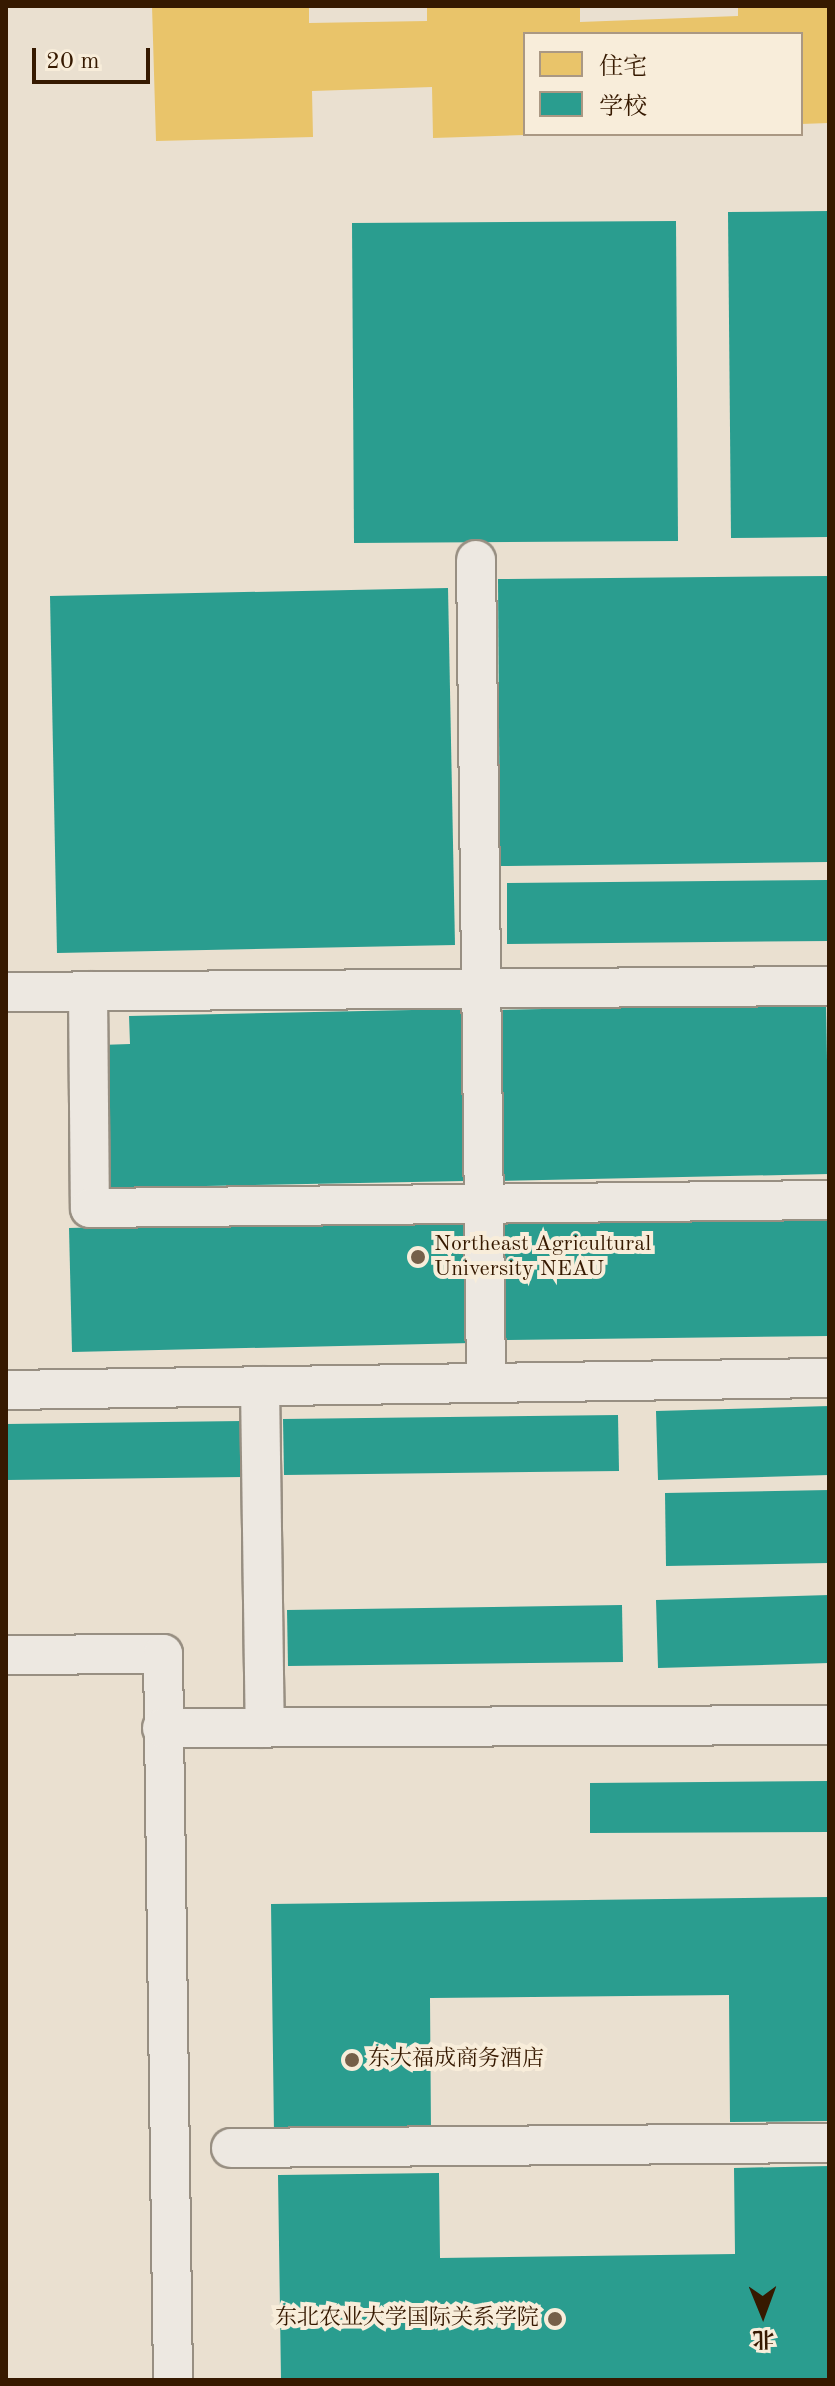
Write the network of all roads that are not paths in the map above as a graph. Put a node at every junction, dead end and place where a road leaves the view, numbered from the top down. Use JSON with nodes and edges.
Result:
{"nodes":[{"id":1,"x":476,"y":560,"type":"dead end"},
{"id":2,"x":829,"y":986,"type":"edge"},
{"id":3,"x":479,"y":988,"type":"junction"},
{"id":4,"x":88,"y":991,"type":"junction"},
{"id":5,"x":6,"y":992,"type":"edge"},
{"id":6,"x":829,"y":1200,"type":"edge"},
{"id":7,"x":480,"y":1202,"type":"junction"},
{"id":8,"x":829,"y":1378,"type":"edge"},
{"id":9,"x":486,"y":1380,"type":"junction"},
{"id":10,"x":260,"y":1386,"type":"junction"},
{"id":11,"x":6,"y":1390,"type":"edge"},
{"id":12,"x":6,"y":1655,"type":"edge"},
{"id":13,"x":829,"y":1725,"type":"edge"},
{"id":14,"x":162,"y":1728,"type":"junction"},
{"id":15,"x":265,"y":1728,"type":"junction"},
{"id":16,"x":829,"y":2143,"type":"edge"},
{"id":17,"x":231,"y":2148,"type":"dead end"},
{"id":18,"x":173,"y":2380,"type":"edge"}],
"edges":[{"from":1,"to":3,"type":"street"},
{"from":2,"to":3,"type":"street"},
{"from":3,"to":4,"type":"street"},
{"from":3,"to":7,"type":"street"},
{"from":4,"to":5,"type":"street"},
{"from":4,"to":7,"type":"street"},
{"from":6,"to":7,"type":"street"},
{"from":7,"to":9,"type":"street"},
{"from":8,"to":9,"type":"street"},
{"from":9,"to":10,"type":"street"},
{"from":10,"to":11,"type":"street"},
{"from":10,"to":15,"type":"street"},
{"from":12,"to":14,"type":"street"},
{"from":13,"to":15,"type":"street"},
{"from":14,"to":15,"type":"street"},
{"from":14,"to":18,"type":"street"},
{"from":16,"to":17,"type":"street"}]}
